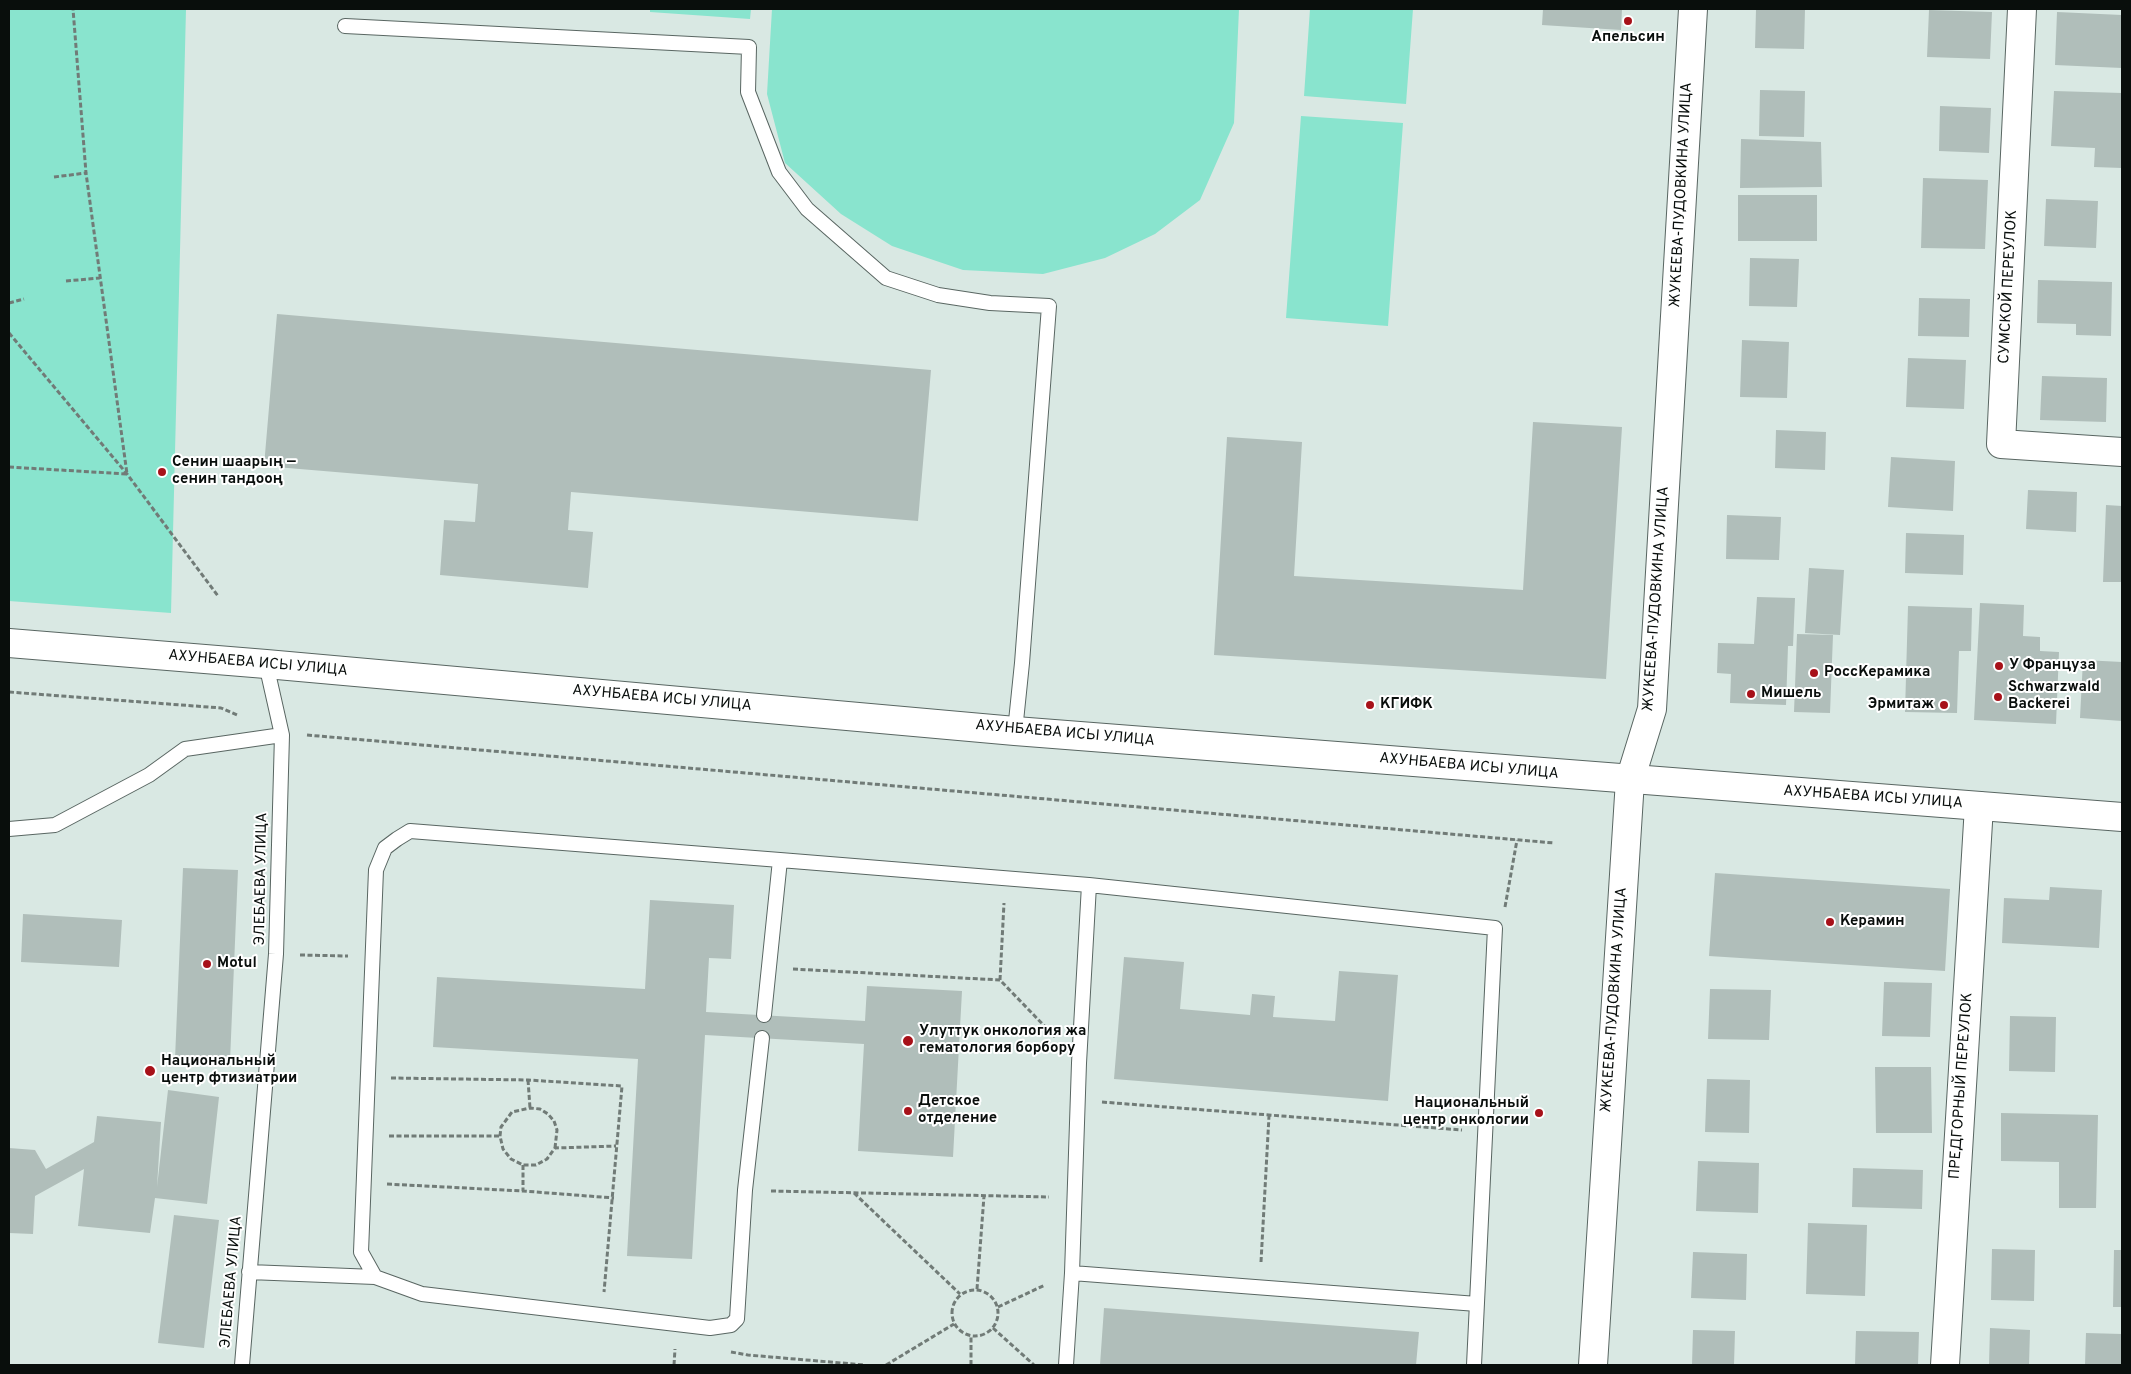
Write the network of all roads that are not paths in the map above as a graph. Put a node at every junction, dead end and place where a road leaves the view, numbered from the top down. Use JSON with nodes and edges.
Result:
{"nodes":[{"id":1,"x":1692,"y":9,"type":"edge"},
{"id":2,"x":2022,"y":9,"type":"edge"},
{"id":3,"x":344,"y":26,"type":"dead end"},
{"id":4,"x":2122,"y":452,"type":"edge"},
{"id":5,"x":9,"y":644,"type":"edge"},
{"id":6,"x":266,"y":664,"type":"junction"},
{"id":7,"x":1015,"y":730,"type":"junction"},
{"id":8,"x":282,"y":734,"type":"junction"},
{"id":9,"x":1630,"y":780,"type":"junction"},
{"id":10,"x":1980,"y":806,"type":"junction"},
{"id":11,"x":2122,"y":817,"type":"edge"},
{"id":12,"x":9,"y":829,"type":"edge"},
{"id":13,"x":780,"y":860,"type":"junction"},
{"id":14,"x":1089,"y":885,"type":"junction"},
{"id":15,"x":764,"y":1015,"type":"dead end"},
{"id":16,"x":762,"y":1038,"type":"dead end"},
{"id":17,"x":249,"y":1272,"type":"junction"},
{"id":18,"x":1072,"y":1273,"type":"junction"},
{"id":19,"x":375,"y":1277,"type":"junction"},
{"id":20,"x":1477,"y":1304,"type":"junction"},
{"id":21,"x":242,"y":1365,"type":"edge"},
{"id":22,"x":1066,"y":1365,"type":"edge"},
{"id":23,"x":1474,"y":1365,"type":"edge"},
{"id":24,"x":1593,"y":1365,"type":"edge"},
{"id":25,"x":1945,"y":1365,"type":"edge"}],
"edges":[{"from":1,"to":9,"type":"main road","name":"ЖУКЕЕВА-ПУДОВКИНА УЛИЦА"},
{"from":2,"to":4,"type":"main road","name":"СУМСКОЙ ПЕРЕУЛОК"},
{"from":3,"to":7,"type":"lane"},
{"from":5,"to":6,"type":"main road","name":"АХУНБАЕВА ИСЫ УЛИЦА"},
{"from":6,"to":7,"type":"main road","name":"АХУНБАЕВА ИСЫ УЛИЦА"},
{"from":6,"to":8,"type":"lane","name":"ЭЛЕБАЕВА УЛИЦА"},
{"from":7,"to":9,"type":"main road","name":"АХУНБАЕВА ИСЫ УЛИЦА"},
{"from":8,"to":12,"type":"lane"},
{"from":8,"to":17,"type":"lane","name":"ЭЛЕБАЕВА УЛИЦА"},
{"from":9,"to":10,"type":"main road","name":"АХУНБАЕВА ИСЫ УЛИЦА"},
{"from":9,"to":24,"type":"main road","name":"ЖУКЕЕВА-ПУДОВКИНА УЛИЦА"},
{"from":10,"to":11,"type":"main road","name":"АХУНБАЕВА ИСЫ УЛИЦА"},
{"from":10,"to":25,"type":"main road","name":"ПРЕДГОРНЫЙ ПЕРЕУЛОК"},
{"from":13,"to":14,"type":"lane"},
{"from":13,"to":15,"type":"lane"},
{"from":13,"to":19,"type":"lane"},
{"from":14,"to":18,"type":"lane"},
{"from":14,"to":20,"type":"lane"},
{"from":16,"to":19,"type":"lane"},
{"from":17,"to":19,"type":"lane"},
{"from":17,"to":21,"type":"lane","name":"ЭЛЕБАЕВА УЛИЦА"},
{"from":18,"to":20,"type":"lane"},
{"from":18,"to":22,"type":"lane"},
{"from":20,"to":23,"type":"lane"}]}
